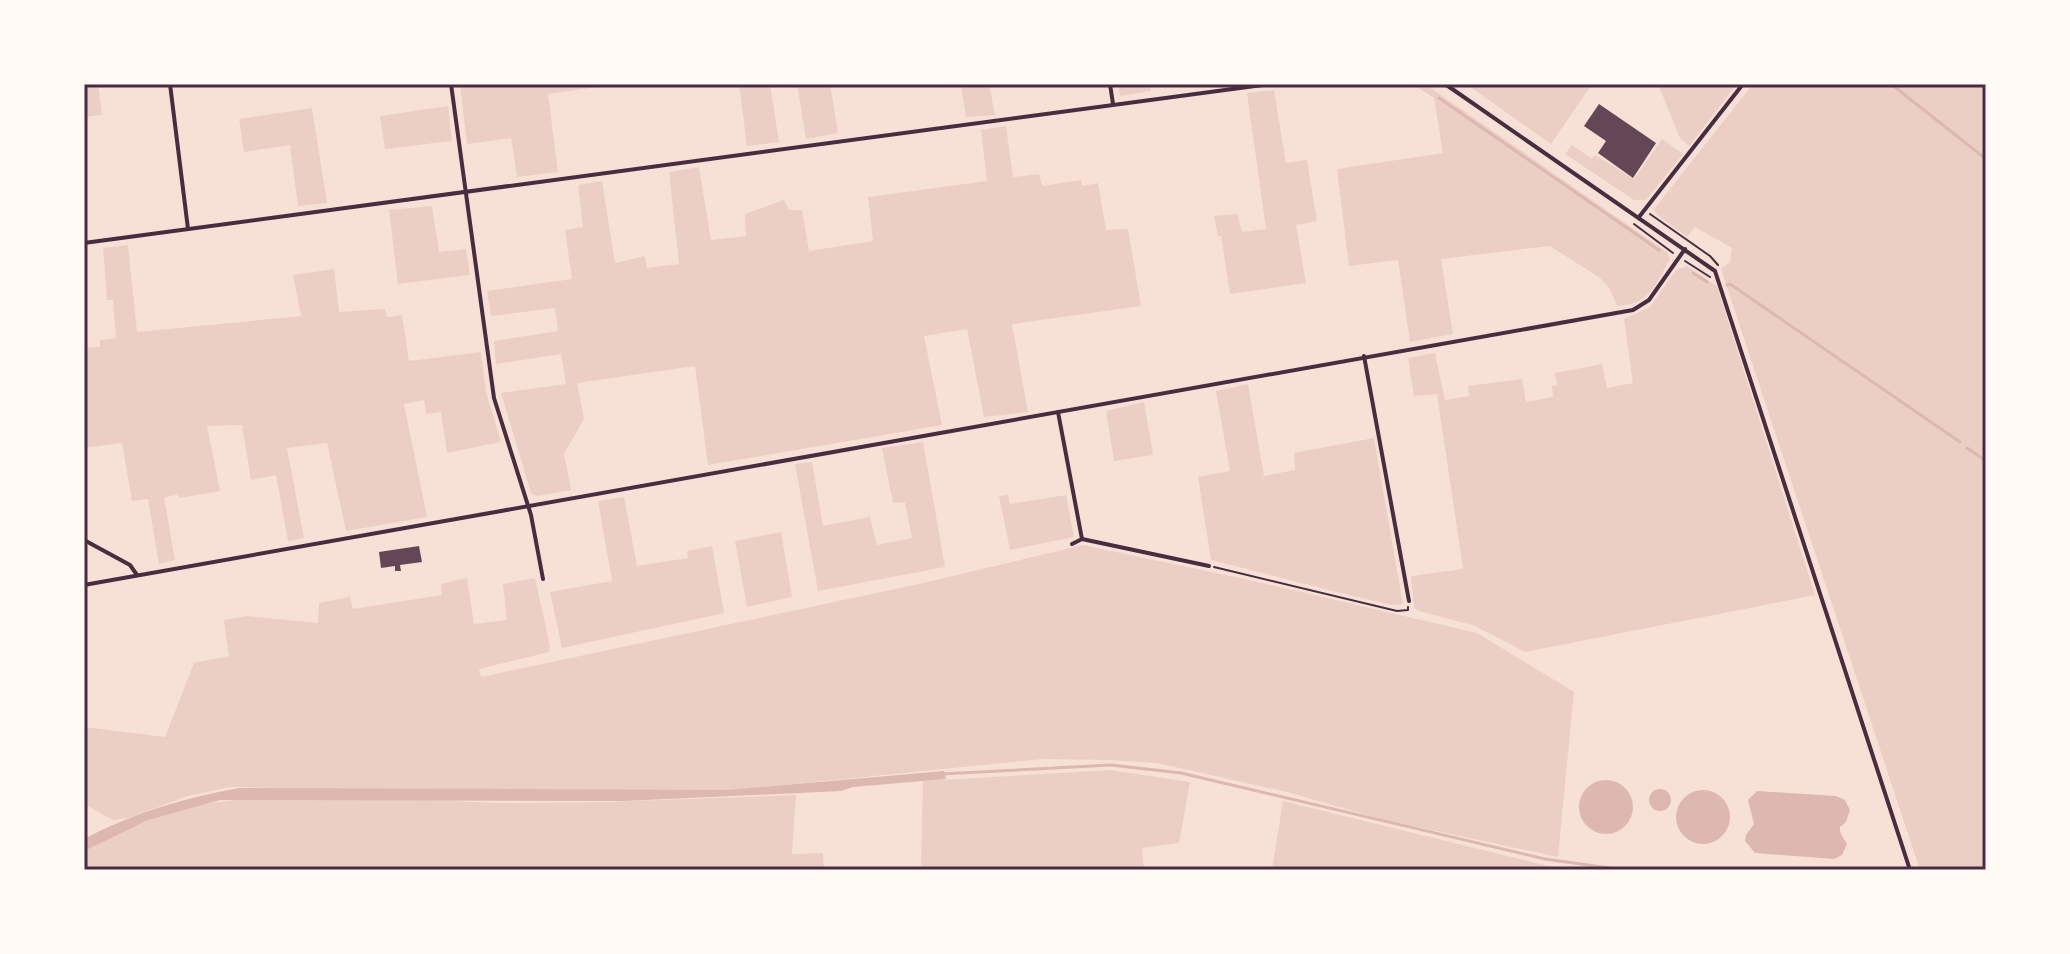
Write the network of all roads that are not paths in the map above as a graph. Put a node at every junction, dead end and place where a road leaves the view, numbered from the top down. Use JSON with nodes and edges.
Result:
{"nodes":[{"id":1,"x":170,"y":84,"type":"edge"},
{"id":2,"x":451,"y":84,"type":"edge"},
{"id":3,"x":1110,"y":84,"type":"edge"},
{"id":4,"x":1270,"y":84,"type":"edge"},
{"id":5,"x":1445,"y":84,"type":"edge"},
{"id":6,"x":1743,"y":84,"type":"edge"},
{"id":7,"x":1113,"y":104,"type":"junction"},
{"id":8,"x":466,"y":192,"type":"junction"},
{"id":9,"x":1639,"y":217,"type":"junction"},
{"id":10,"x":188,"y":229,"type":"junction"},
{"id":11,"x":84,"y":243,"type":"edge"},
{"id":12,"x":1685,"y":249,"type":"junction"},
{"id":13,"x":1364,"y":356,"type":"junction"},
{"id":14,"x":1058,"y":412,"type":"junction"},
{"id":15,"x":528,"y":506,"type":"junction"},
{"id":16,"x":1082,"y":539,"type":"junction"},
{"id":17,"x":84,"y":540,"type":"edge"},
{"id":18,"x":1072,"y":544,"type":"dead end"},
{"id":19,"x":1209,"y":566,"type":"road end"},
{"id":20,"x":137,"y":575,"type":"junction"},
{"id":21,"x":543,"y":579,"type":"dead end"},
{"id":22,"x":84,"y":585,"type":"edge"},
{"id":23,"x":1409,"y":601,"type":"dead end"},
{"id":24,"x":1910,"y":870,"type":"edge"}],
"edges":[{"from":1,"to":10,"type":"street"},
{"from":2,"to":8,"type":"street"},
{"from":3,"to":7,"type":"street"},
{"from":4,"to":7,"type":"street"},
{"from":5,"to":9,"type":"street"},
{"from":6,"to":9,"type":"street"},
{"from":7,"to":8,"type":"street"},
{"from":8,"to":10,"type":"street"},
{"from":8,"to":15,"type":"street"},
{"from":9,"to":12,"type":"street"},
{"from":10,"to":11,"type":"street"},
{"from":12,"to":13,"type":"street"},
{"from":12,"to":24,"type":"street"},
{"from":13,"to":14,"type":"street"},
{"from":13,"to":23,"type":"street"},
{"from":14,"to":15,"type":"street"},
{"from":14,"to":16,"type":"street"},
{"from":15,"to":20,"type":"street"},
{"from":15,"to":21,"type":"street"},
{"from":16,"to":18,"type":"street"},
{"from":16,"to":19,"type":"street"},
{"from":17,"to":20,"type":"street"},
{"from":20,"to":22,"type":"street"}]}
